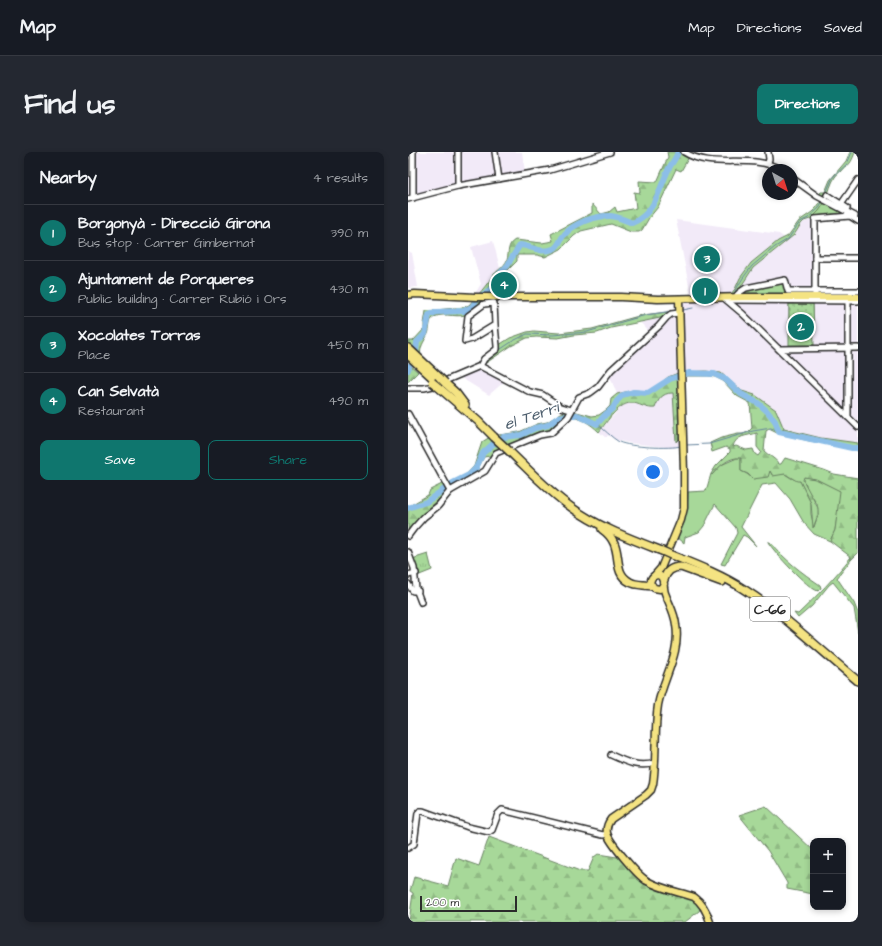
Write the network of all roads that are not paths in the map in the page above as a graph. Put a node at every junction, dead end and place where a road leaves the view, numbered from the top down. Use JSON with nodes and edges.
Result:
{"nodes":[{"id":1,"x":413,"y":152,"type":"edge"},
{"id":2,"x":458,"y":152,"type":"edge"},
{"id":3,"x":495,"y":152,"type":"edge"},
{"id":4,"x":610,"y":152,"type":"edge"},
{"id":5,"x":684,"y":152,"type":"edge"},
{"id":6,"x":768,"y":152,"type":"edge"},
{"id":7,"x":768,"y":163,"type":"joint"},
{"id":8,"x":500,"y":179,"type":"junction"},
{"id":9,"x":858,"y":180,"type":"edge"},
{"id":10,"x":798,"y":183,"type":"edge"},
{"id":11,"x":458,"y":186,"type":"junction"},
{"id":12,"x":410,"y":199,"type":"edge"},
{"id":13,"x":841,"y":206,"type":"junction"},
{"id":14,"x":858,"y":214,"type":"edge"},
{"id":15,"x":858,"y":217,"type":"edge"},
{"id":16,"x":858,"y":221,"type":"edge"},
{"id":17,"x":815,"y":258,"type":"junction"},
{"id":18,"x":858,"y":258,"type":"edge"},
{"id":19,"x":858,"y":291,"type":"edge"},
{"id":20,"x":707,"y":294,"type":"junction"},
{"id":21,"x":815,"y":294,"type":"junction"},
{"id":22,"x":408,"y":296,"type":"edge"},
{"id":23,"x":653,"y":296,"type":"junction"},
{"id":24,"x":695,"y":296,"type":"junction"},
{"id":25,"x":737,"y":296,"type":"junction"},
{"id":26,"x":621,"y":297,"type":"junction"},
{"id":27,"x":858,"y":297,"type":"edge"},
{"id":28,"x":492,"y":299,"type":"junction"},
{"id":29,"x":726,"y":299,"type":"junction"},
{"id":30,"x":745,"y":299,"type":"junction"},
{"id":31,"x":848,"y":301,"type":"junction"},
{"id":32,"x":858,"y":301,"type":"edge"},
{"id":33,"x":679,"y":302,"type":"junction"},
{"id":34,"x":742,"y":312,"type":"junction"},
{"id":35,"x":495,"y":325,"type":"junction"},
{"id":36,"x":408,"y":348,"type":"edge"},
{"id":37,"x":848,"y":348,"type":"junction"},
{"id":38,"x":858,"y":348,"type":"edge"},
{"id":39,"x":779,"y":349,"type":"junction"},
{"id":40,"x":792,"y":349,"type":"junction"},
{"id":41,"x":408,"y":354,"type":"edge"},
{"id":42,"x":787,"y":356,"type":"junction"},
{"id":43,"x":408,"y":359,"type":"edge"},
{"id":44,"x":480,"y":366,"type":"junction"},
{"id":45,"x":439,"y":382,"type":"junction"},
{"id":46,"x":408,"y":388,"type":"edge"},
{"id":47,"x":848,"y":406,"type":"junction"},
{"id":48,"x":571,"y":410,"type":"junction"},
{"id":49,"x":842,"y":411,"type":"junction"},
{"id":50,"x":408,"y":414,"type":"edge"},
{"id":51,"x":848,"y":417,"type":"junction"},
{"id":52,"x":857,"y":425,"type":"edge"},
{"id":53,"x":495,"y":436,"type":"junction"},
{"id":54,"x":510,"y":450,"type":"junction"},
{"id":55,"x":450,"y":491,"type":"junction"},
{"id":56,"x":591,"y":520,"type":"junction"},
{"id":57,"x":408,"y":536,"type":"edge"},
{"id":58,"x":663,"y":550,"type":"junction"},
{"id":59,"x":408,"y":552,"type":"edge"},
{"id":60,"x":671,"y":553,"type":"junction"},
{"id":61,"x":661,"y":568,"type":"junction"},
{"id":62,"x":416,"y":574,"type":"junction"},
{"id":63,"x":408,"y":575,"type":"edge"},
{"id":64,"x":654,"y":576,"type":"junction"},
{"id":65,"x":663,"y":580,"type":"junction"},
{"id":66,"x":408,"y":584,"type":"edge"},
{"id":67,"x":655,"y":588,"type":"junction"},
{"id":68,"x":418,"y":592,"type":"junction"},
{"id":69,"x":749,"y":593,"type":"junction"},
{"id":70,"x":666,"y":595,"type":"junction"},
{"id":71,"x":421,"y":602,"type":"dead end"},
{"id":72,"x":858,"y":676,"type":"edge"},
{"id":73,"x":858,"y":681,"type":"edge"},
{"id":74,"x":611,"y":756,"type":"dead end"},
{"id":75,"x":655,"y":763,"type":"junction"},
{"id":76,"x":607,"y":834,"type":"junction"},
{"id":77,"x":408,"y":848,"type":"edge"},
{"id":78,"x":710,"y":922,"type":"edge"}],
"edges":[{"from":1,"to":12,"type":"street"},
{"from":2,"to":11,"type":"street"},
{"from":3,"to":8,"type":"street"},
{"from":4,"to":8,"type":"street"},
{"from":5,"to":7,"type":"street"},
{"from":6,"to":7,"type":"street"},
{"from":8,"to":11,"type":"street"},
{"from":9,"to":13,"type":"street"},
{"from":10,"to":13,"type":"street"},
{"from":11,"to":12,"type":"street"},
{"from":13,"to":14,"type":"street"},
{"from":13,"to":15,"type":"street"},
{"from":16,"to":17,"type":"street"},
{"from":17,"to":18,"type":"street"},
{"from":17,"to":21,"type":"street"},
{"from":19,"to":21,"type":"street"},
{"from":20,"to":24,"type":"main road"},
{"from":20,"to":25,"type":"main road"},
{"from":20,"to":29,"type":"main road"},
{"from":21,"to":25,"type":"street"},
{"from":21,"to":27,"type":"main road"},
{"from":21,"to":30,"type":"main road"},
{"from":22,"to":28,"type":"main road"},
{"from":23,"to":24,"type":"main road"},
{"from":23,"to":26,"type":"main road"},
{"from":23,"to":33,"type":"main road"},
{"from":24,"to":29,"type":"main road"},
{"from":24,"to":33,"type":"main road"},
{"from":25,"to":30,"type":"main road"},
{"from":26,"to":28,"type":"main road"},
{"from":26,"to":33,"type":"main road"},
{"from":28,"to":35,"type":"street"},
{"from":28,"to":35,"type":"street"},
{"from":29,"to":30,"type":"main road"},
{"from":29,"to":34,"type":"street"},
{"from":30,"to":31,"type":"street"},
{"from":30,"to":34,"type":"street"},
{"from":31,"to":32,"type":"street"},
{"from":31,"to":37,"type":"street"},
{"from":33,"to":48,"type":"street"},
{"from":33,"to":61,"type":"main road"},
{"from":34,"to":39,"type":"street"},
{"from":35,"to":44,"type":"street"},
{"from":36,"to":45,"type":"highway"},
{"from":37,"to":38,"type":"street"},
{"from":37,"to":40,"type":"street"},
{"from":37,"to":47,"type":"street"},
{"from":39,"to":40,"type":"street"},
{"from":39,"to":42,"type":"street"},
{"from":40,"to":42,"type":"street"},
{"from":41,"to":45,"type":"highway","number":"C-66"},
{"from":42,"to":49,"type":"street"},
{"from":43,"to":45,"type":"highway"},
{"from":44,"to":46,"type":"street"},
{"from":44,"to":48,"type":"street"},
{"from":45,"to":53,"type":"highway","number":"C-66"},
{"from":45,"to":53,"type":"highway"},
{"from":47,"to":49,"type":"street"},
{"from":47,"to":51,"type":"street"},
{"from":48,"to":55,"type":"street"},
{"from":49,"to":51,"type":"street"},
{"from":50,"to":55,"type":"street"},
{"from":51,"to":52,"type":"street"},
{"from":53,"to":54,"type":"highway","number":"C-66","bridge":true},
{"from":54,"to":56,"type":"highway","number":"C-66"},
{"from":54,"to":58,"type":"highway","number":"C-66"},
{"from":55,"to":57,"type":"street"},
{"from":56,"to":58,"type":"highway","number":"C-66"},
{"from":56,"to":67,"type":"highway"},
{"from":58,"to":60,"type":"highway","number":"C-66"},
{"from":59,"to":62,"type":"street"},
{"from":60,"to":69,"type":"highway","number":"C-66"},
{"from":60,"to":72,"type":"highway","number":"C-66"},
{"from":61,"to":64,"type":"main road"},
{"from":61,"to":65,"type":"main road"},
{"from":62,"to":63,"type":"street"},
{"from":62,"to":68,"type":"street"},
{"from":64,"to":65,"type":"main road"},
{"from":64,"to":67,"type":"main road"},
{"from":65,"to":67,"type":"main road"},
{"from":65,"to":69,"type":"highway"},
{"from":65,"to":70,"type":"main road"},
{"from":66,"to":68,"type":"street"},
{"from":67,"to":70,"type":"main road"},
{"from":68,"to":71,"type":"street"},
{"from":69,"to":73,"type":"highway","number":"C-66"},
{"from":70,"to":75,"type":"main road"},
{"from":74,"to":75,"type":"street"},
{"from":75,"to":76,"type":"main road"},
{"from":76,"to":77,"type":"street"},
{"from":76,"to":78,"type":"main road"}]}
